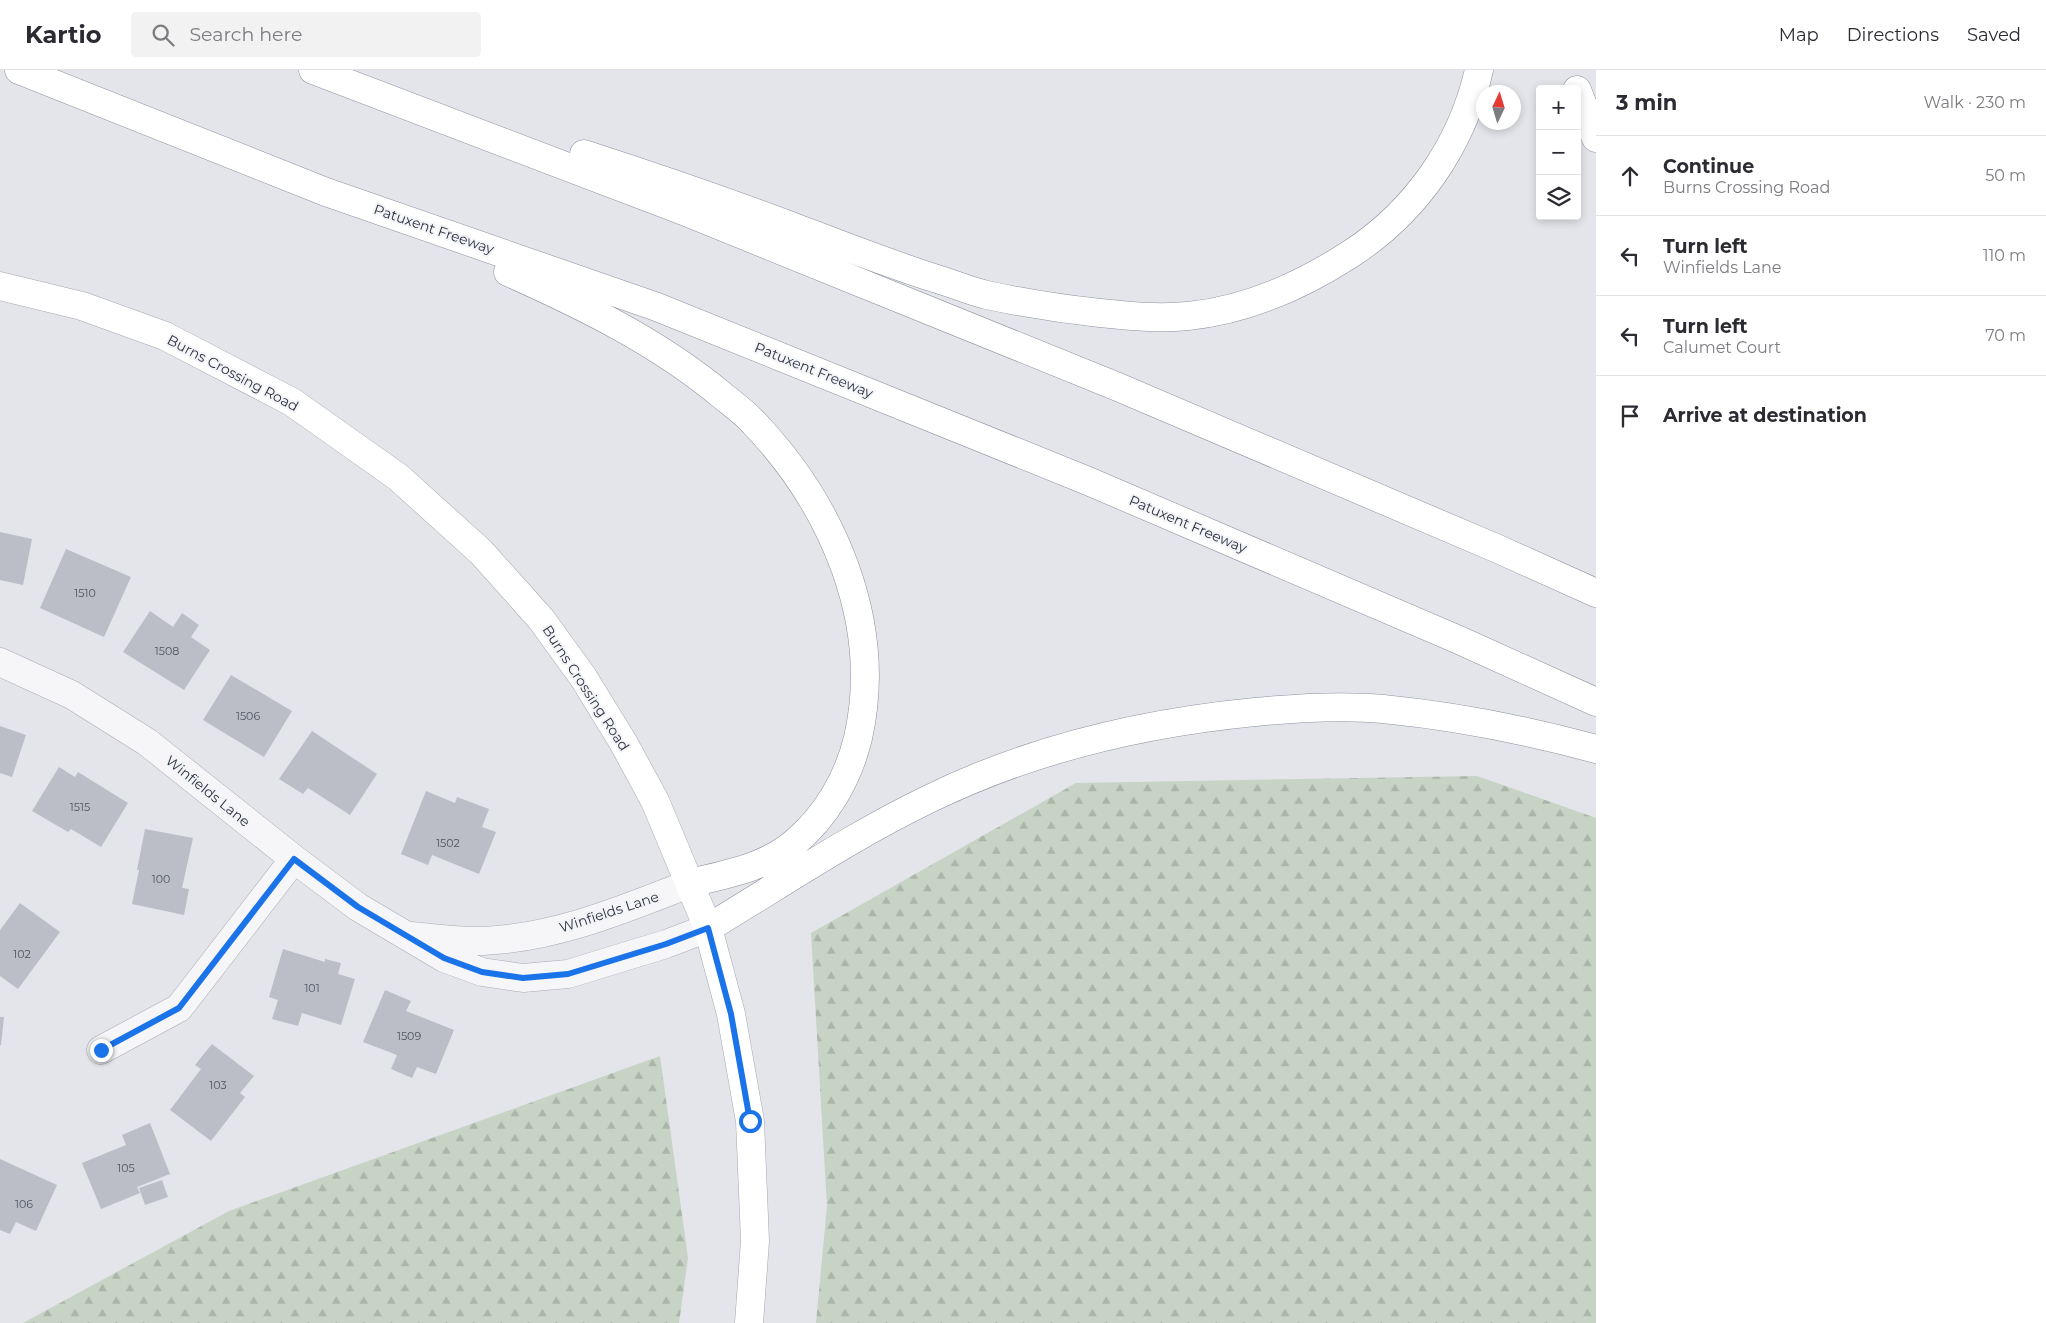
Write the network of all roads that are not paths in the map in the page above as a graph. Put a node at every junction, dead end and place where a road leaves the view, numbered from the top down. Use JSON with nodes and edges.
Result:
{"nodes":[{"id":1,"x":19,"y":70,"type":"edge"},
{"id":2,"x":313,"y":70,"type":"edge"},
{"id":3,"x":322,"y":70,"type":"edge"},
{"id":4,"x":1479,"y":70,"type":"edge"},
{"id":5,"x":1570,"y":70,"type":"edge"},
{"id":6,"x":1576,"y":85,"type":"edge"},
{"id":7,"x":1581,"y":99,"type":"edge"},
{"id":8,"x":1596,"y":138,"type":"edge"},
{"id":9,"x":326,"y":192,"type":"junction"},
{"id":10,"x":0,"y":286,"type":"edge"},
{"id":11,"x":1596,"y":593,"type":"edge"},
{"id":12,"x":0,"y":662,"type":"edge"},
{"id":13,"x":1596,"y":702,"type":"edge"},
{"id":14,"x":1596,"y":749,"type":"edge"},
{"id":15,"x":294,"y":859,"type":"junction"},
{"id":16,"x":691,"y":884,"type":"junction"},
{"id":17,"x":708,"y":928,"type":"junction"},
{"id":18,"x":406,"y":936,"type":"junction"},
{"id":19,"x":101,"y":1050,"type":"dead end"},
{"id":20,"x":749,"y":1323,"type":"edge"}],
"edges":[{"from":1,"to":9,"type":"main road","name":"Patuxent Freeway"},
{"from":2,"to":11,"type":"main road"},
{"from":3,"to":4,"type":"main road"},
{"from":5,"to":6,"type":"main road"},
{"from":7,"to":8,"type":"main road"},
{"from":9,"to":13,"type":"main road","name":"Patuxent Freeway"},
{"from":9,"to":16,"type":"main road"},
{"from":10,"to":16,"type":"main road","name":"Burns Crossing Road"},
{"from":12,"to":15,"type":"street","name":"Winfields Lane"},
{"from":14,"to":17,"type":"main road"},
{"from":15,"to":18,"type":"street","name":"Winfields Lane"},
{"from":15,"to":19,"type":"street"},
{"from":16,"to":17,"type":"main road","name":"Burns Crossing Road"},
{"from":16,"to":18,"type":"street","name":"Winfields Lane"},
{"from":17,"to":18,"type":"street","name":"Winfields Lane"},
{"from":17,"to":20,"type":"main road","name":"Burns Crossing Road"}]}
